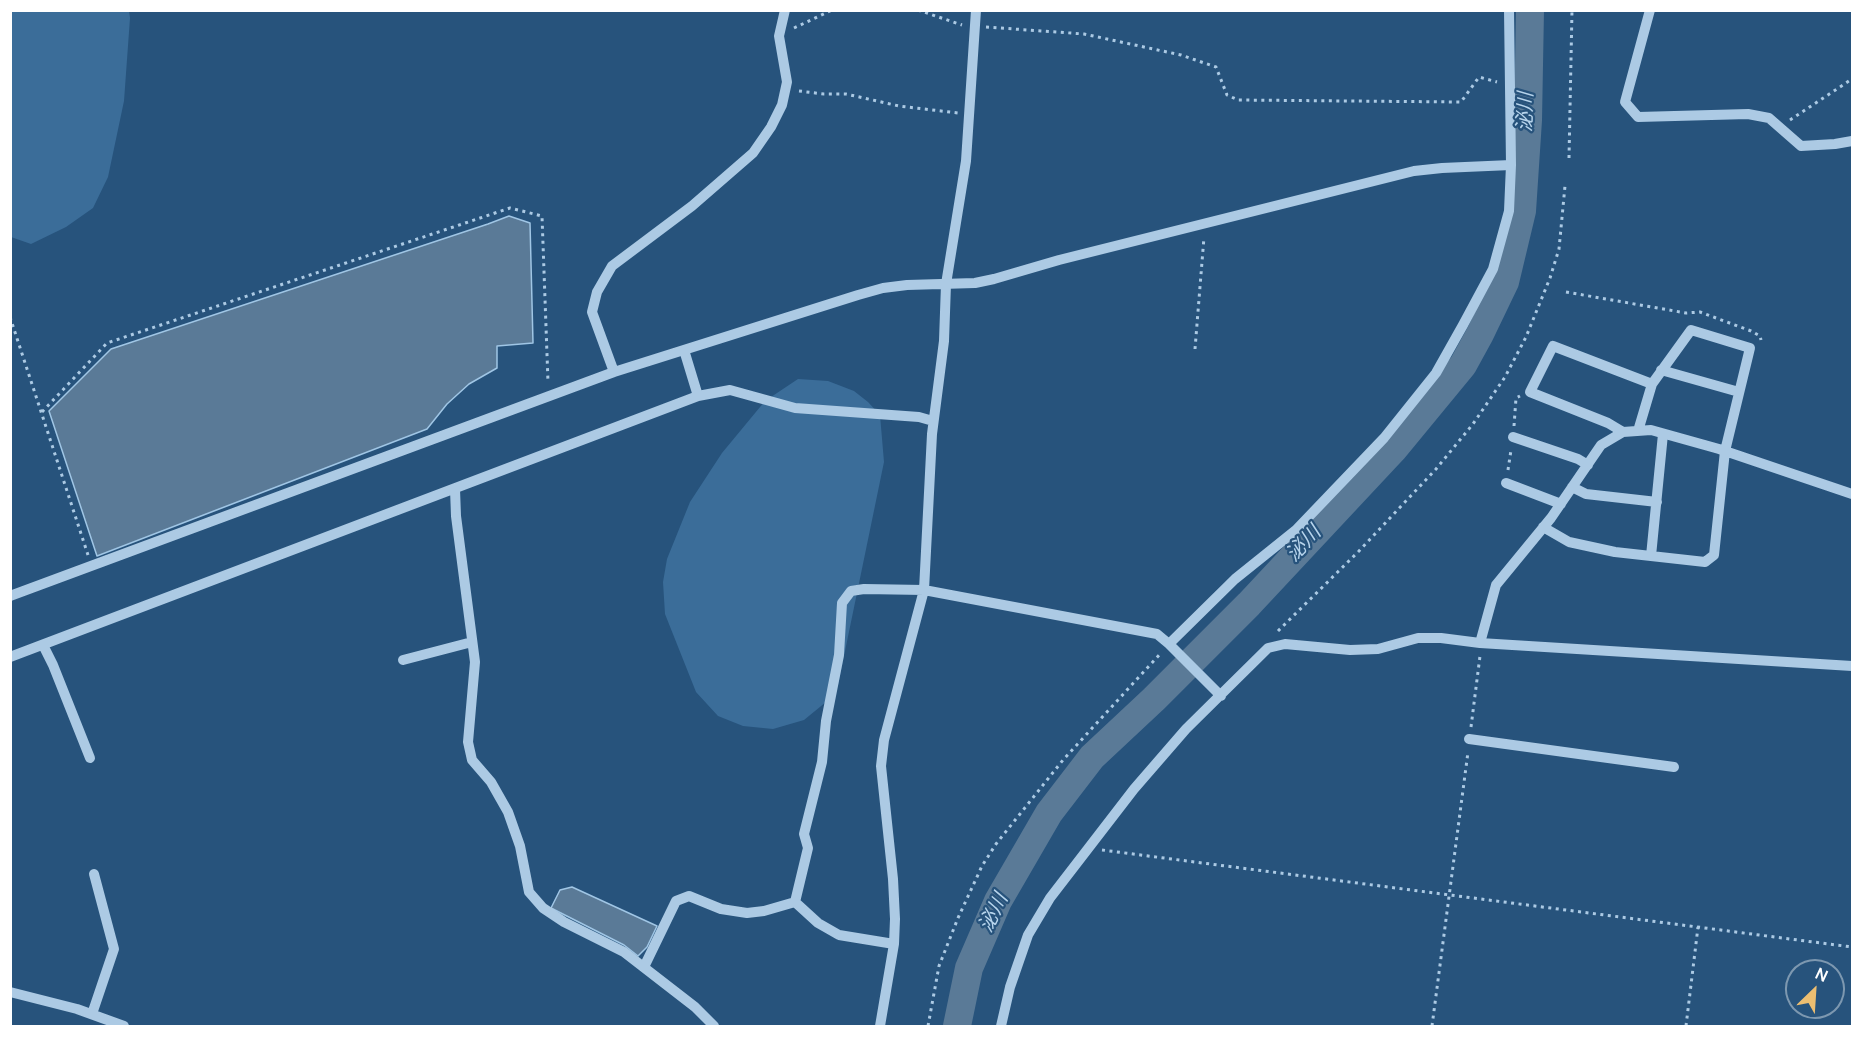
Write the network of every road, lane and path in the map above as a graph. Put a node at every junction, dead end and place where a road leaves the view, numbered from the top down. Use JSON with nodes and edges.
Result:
{"nodes":[{"id":1,"x":785,"y":10,"type":"edge"},
{"id":2,"x":832,"y":10,"type":"edge"},
{"id":3,"x":918,"y":10,"type":"edge"},
{"id":4,"x":976,"y":10,"type":"edge"},
{"id":5,"x":1509,"y":10,"type":"edge"},
{"id":6,"x":1572,"y":10,"type":"edge"},
{"id":7,"x":1650,"y":10,"type":"edge"},
{"id":8,"x":975,"y":26,"type":"junction"},
{"id":9,"x":779,"y":36,"type":"junction"},
{"id":10,"x":1852,"y":79,"type":"edge"},
{"id":11,"x":1510,"y":85,"type":"junction"},
{"id":12,"x":785,"y":88,"type":"junction"},
{"id":13,"x":969,"y":115,"type":"junction"},
{"id":14,"x":1778,"y":127,"type":"junction"},
{"id":15,"x":1852,"y":141,"type":"edge"},
{"id":16,"x":1569,"y":158,"type":"dead end"},
{"id":17,"x":1510,"y":165,"type":"junction"},
{"id":18,"x":1565,"y":186,"type":"dead end"},
{"id":19,"x":1206,"y":223,"type":"junction"},
{"id":20,"x":946,"y":284,"type":"junction"},
{"id":21,"x":10,"y":317,"type":"edge"},
{"id":22,"x":1195,"y":349,"type":"dead end"},
{"id":23,"x":684,"y":350,"type":"junction"},
{"id":24,"x":1661,"y":370,"type":"junction"},
{"id":25,"x":614,"y":372,"type":"junction"},
{"id":26,"x":1652,"y":384,"type":"junction"},
{"id":27,"x":1739,"y":392,"type":"junction"},
{"id":28,"x":549,"y":396,"type":"junction"},
{"id":29,"x":698,"y":396,"type":"junction"},
{"id":30,"x":42,"y":412,"type":"junction"},
{"id":31,"x":933,"y":421,"type":"junction"},
{"id":32,"x":1638,"y":431,"type":"junction"},
{"id":33,"x":1623,"y":432,"type":"junction"},
{"id":34,"x":1663,"y":434,"type":"junction"},
{"id":35,"x":1513,"y":437,"type":"dead end"},
{"id":36,"x":1725,"y":451,"type":"junction"},
{"id":37,"x":1588,"y":465,"type":"junction"},
{"id":38,"x":1506,"y":483,"type":"dead end"},
{"id":39,"x":1572,"y":487,"type":"junction"},
{"id":40,"x":455,"y":489,"type":"junction"},
{"id":41,"x":1852,"y":493,"type":"edge"},
{"id":42,"x":1657,"y":502,"type":"junction"},
{"id":43,"x":1560,"y":504,"type":"junction"},
{"id":44,"x":1544,"y":527,"type":"junction"},
{"id":45,"x":1652,"y":556,"type":"junction"},
{"id":46,"x":91,"y":566,"type":"junction"},
{"id":47,"x":924,"y":590,"type":"junction"},
{"id":48,"x":10,"y":596,"type":"edge"},
{"id":49,"x":472,"y":642,"type":"junction"},
{"id":50,"x":1480,"y":643,"type":"junction"},
{"id":51,"x":43,"y":645,"type":"junction"},
{"id":52,"x":1173,"y":648,"type":"junction"},
{"id":53,"x":1268,"y":648,"type":"junction"},
{"id":54,"x":10,"y":657,"type":"edge"},
{"id":55,"x":403,"y":660,"type":"dead end"},
{"id":56,"x":1852,"y":666,"type":"edge"},
{"id":57,"x":1221,"y":696,"type":"junction"},
{"id":58,"x":1469,"y":739,"type":"junction"},
{"id":59,"x":90,"y":758,"type":"dead end"},
{"id":60,"x":1674,"y":767,"type":"dead end"},
{"id":61,"x":1088,"y":848,"type":"junction"},
{"id":62,"x":94,"y":874,"type":"dead end"},
{"id":63,"x":1448,"y":895,"type":"junction"},
{"id":64,"x":795,"y":902,"type":"junction"},
{"id":65,"x":1698,"y":927,"type":"junction"},
{"id":66,"x":894,"y":944,"type":"junction"},
{"id":67,"x":1852,"y":947,"type":"edge"},
{"id":68,"x":644,"y":968,"type":"junction"},
{"id":69,"x":10,"y":992,"type":"edge"},
{"id":70,"x":92,"y":1014,"type":"junction"},
{"id":71,"x":124,"y":1026,"type":"edge"},
{"id":72,"x":714,"y":1026,"type":"edge"},
{"id":73,"x":880,"y":1026,"type":"edge"},
{"id":74,"x":928,"y":1026,"type":"edge"},
{"id":75,"x":1001,"y":1026,"type":"edge"},
{"id":76,"x":1431,"y":1026,"type":"edge"},
{"id":77,"x":1686,"y":1026,"type":"edge"}],
"edges":[{"from":1,"to":9,"type":"street"},
{"from":2,"to":9,"type":"path"},
{"from":3,"to":8,"type":"path"},
{"from":4,"to":8,"type":"street"},
{"from":5,"to":11,"type":"street"},
{"from":6,"to":16,"type":"path"},
{"from":7,"to":14,"type":"street"},
{"from":8,"to":11,"type":"path"},
{"from":8,"to":13,"type":"street"},
{"from":9,"to":12,"type":"street"},
{"from":10,"to":14,"type":"path"},
{"from":11,"to":17,"type":"street"},
{"from":12,"to":13,"type":"path"},
{"from":12,"to":25,"type":"street"},
{"from":13,"to":20,"type":"street"},
{"from":14,"to":15,"type":"street"},
{"from":17,"to":19,"type":"street"},
{"from":17,"to":52,"type":"street"},
{"from":18,"to":53,"type":"path"},
{"from":19,"to":20,"type":"street"},
{"from":19,"to":22,"type":"path"},
{"from":20,"to":23,"type":"street"},
{"from":20,"to":31,"type":"street"},
{"from":21,"to":30,"type":"path"},
{"from":23,"to":25,"type":"street"},
{"from":23,"to":29,"type":"street"},
{"from":24,"to":26,"type":"street"},
{"from":24,"to":27,"type":"street"},
{"from":24,"to":27,"type":"street"},
{"from":25,"to":28,"type":"street"},
{"from":26,"to":32,"type":"street"},
{"from":26,"to":33,"type":"street"},
{"from":27,"to":36,"type":"street"},
{"from":28,"to":30,"type":"path"},
{"from":28,"to":46,"type":"street"},
{"from":29,"to":31,"type":"street"},
{"from":29,"to":40,"type":"street"},
{"from":30,"to":46,"type":"path"},
{"from":31,"to":47,"type":"street"},
{"from":32,"to":33,"type":"street"},
{"from":32,"to":34,"type":"street"},
{"from":33,"to":37,"type":"street"},
{"from":34,"to":36,"type":"street"},
{"from":34,"to":42,"type":"street"},
{"from":35,"to":37,"type":"street"},
{"from":36,"to":41,"type":"street"},
{"from":36,"to":45,"type":"street"},
{"from":37,"to":39,"type":"street"},
{"from":38,"to":43,"type":"street"},
{"from":39,"to":42,"type":"street"},
{"from":39,"to":43,"type":"street"},
{"from":40,"to":49,"type":"street"},
{"from":40,"to":51,"type":"street"},
{"from":42,"to":45,"type":"street"},
{"from":43,"to":44,"type":"street"},
{"from":44,"to":45,"type":"street"},
{"from":44,"to":50,"type":"street"},
{"from":46,"to":48,"type":"street"},
{"from":47,"to":52,"type":"street"},
{"from":47,"to":64,"type":"street"},
{"from":47,"to":66,"type":"street"},
{"from":49,"to":55,"type":"street"},
{"from":49,"to":68,"type":"street"},
{"from":50,"to":53,"type":"street"},
{"from":50,"to":56,"type":"street"},
{"from":50,"to":58,"type":"path"},
{"from":51,"to":54,"type":"street"},
{"from":51,"to":59,"type":"street"},
{"from":52,"to":57,"type":"street"},
{"from":52,"to":74,"type":"path"},
{"from":53,"to":57,"type":"street"},
{"from":57,"to":61,"type":"street"},
{"from":58,"to":60,"type":"street"},
{"from":58,"to":63,"type":"path"},
{"from":61,"to":63,"type":"path"},
{"from":61,"to":75,"type":"street"},
{"from":62,"to":70,"type":"street"},
{"from":63,"to":65,"type":"path"},
{"from":63,"to":76,"type":"path"},
{"from":64,"to":66,"type":"street"},
{"from":64,"to":68,"type":"street"},
{"from":65,"to":67,"type":"path"},
{"from":65,"to":77,"type":"path"},
{"from":66,"to":73,"type":"street"},
{"from":68,"to":72,"type":"street"},
{"from":69,"to":70,"type":"street"},
{"from":70,"to":71,"type":"street"}]}
